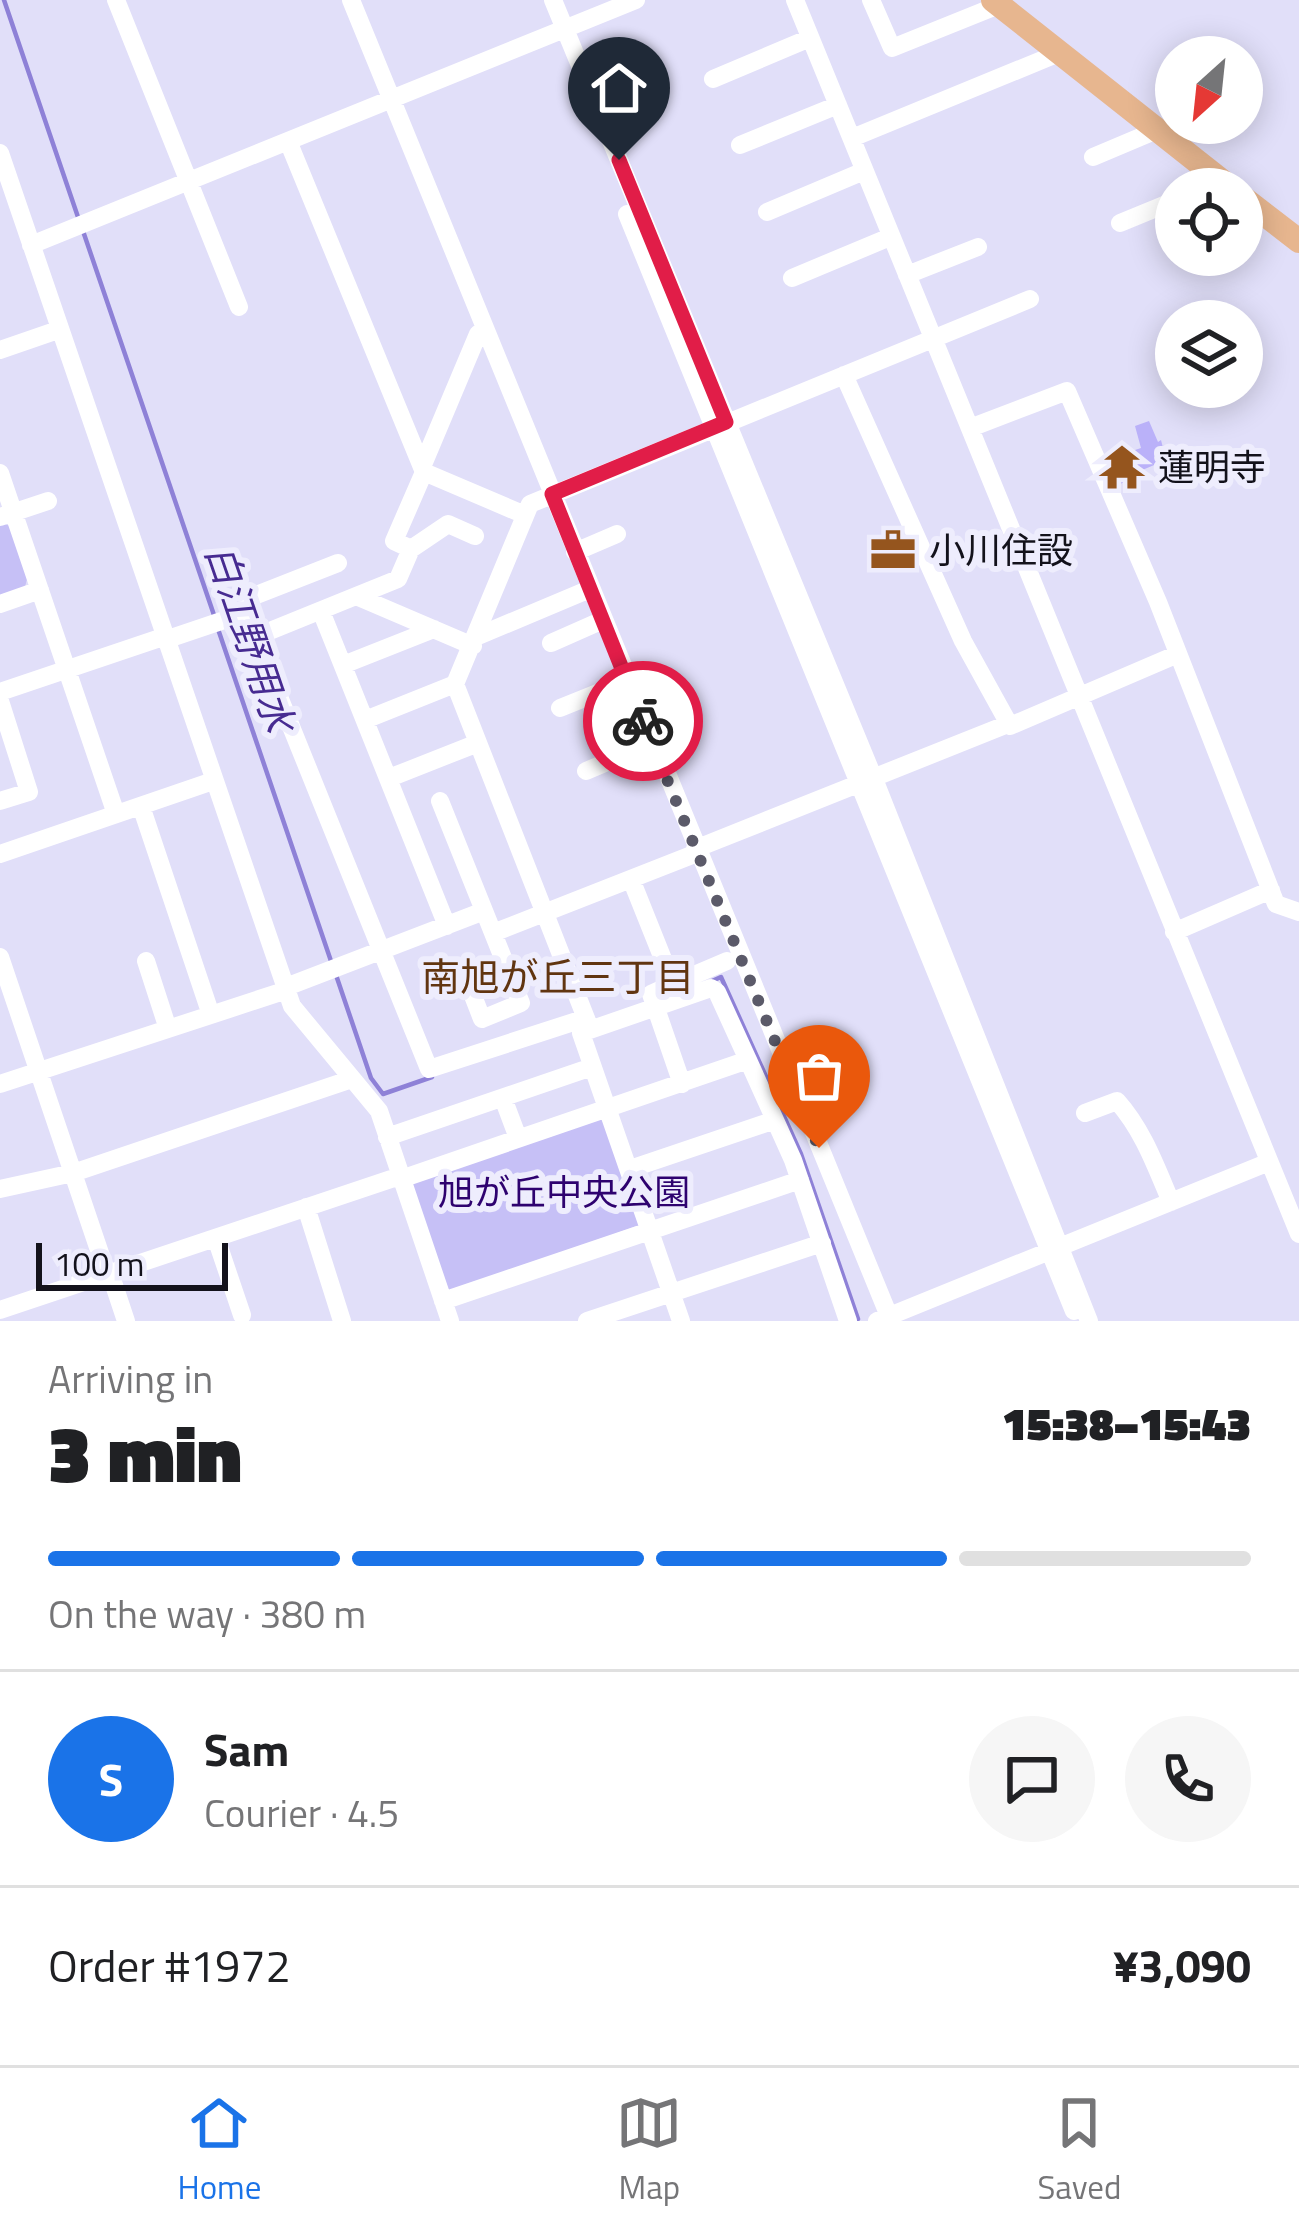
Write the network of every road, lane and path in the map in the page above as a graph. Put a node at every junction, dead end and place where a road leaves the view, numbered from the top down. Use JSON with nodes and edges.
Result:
{"nodes":[{"id":1,"x":116,"y":0,"type":"edge"},
{"id":2,"x":351,"y":0,"type":"edge"},
{"id":3,"x":554,"y":0,"type":"edge"},
{"id":4,"x":636,"y":0,"type":"edge"},
{"id":5,"x":795,"y":0,"type":"edge"},
{"id":6,"x":872,"y":0,"type":"edge"},
{"id":7,"x":996,"y":2,"type":"edge"},
{"id":8,"x":561,"y":30,"type":"junction"},
{"id":9,"x":810,"y":38,"type":"junction"},
{"id":10,"x":1059,"y":53,"type":"junction"},
{"id":11,"x":713,"y":79,"type":"dead end"},
{"id":12,"x":390,"y":98,"type":"junction"},
{"id":13,"x":838,"y":105,"type":"junction"},
{"id":14,"x":1155,"y":128,"type":"edge"},
{"id":15,"x":1155,"y":131,"type":"edge"},
{"id":16,"x":852,"y":138,"type":"junction"},
{"id":17,"x":287,"y":141,"type":"junction"},
{"id":18,"x":1173,"y":144,"type":"edge"},
{"id":19,"x":740,"y":145,"type":"dead end"},
{"id":20,"x":0,"y":153,"type":"edge"},
{"id":21,"x":1093,"y":157,"type":"dead end"},
{"id":22,"x":1200,"y":168,"type":"edge"},
{"id":23,"x":864,"y":171,"type":"junction"},
{"id":24,"x":189,"y":182,"type":"junction"},
{"id":25,"x":1155,"y":209,"type":"edge"},
{"id":26,"x":767,"y":212,"type":"dead end"},
{"id":27,"x":1263,"y":216,"type":"edge"},
{"id":28,"x":1120,"y":223,"type":"dead end"},
{"id":29,"x":890,"y":237,"type":"junction"},
{"id":30,"x":1299,"y":241,"type":"edge"},
{"id":31,"x":31,"y":245,"type":"junction"},
{"id":32,"x":978,"y":247,"type":"dead end"},
{"id":33,"x":907,"y":274,"type":"junction"},
{"id":34,"x":791,"y":278,"type":"dead end"},
{"id":35,"x":1030,"y":299,"type":"dead end"},
{"id":36,"x":239,"y":307,"type":"dead end"},
{"id":37,"x":484,"y":329,"type":"junction"},
{"id":38,"x":58,"y":330,"type":"junction"},
{"id":39,"x":934,"y":339,"type":"junction"},
{"id":40,"x":0,"y":350,"type":"edge"},
{"id":41,"x":844,"y":375,"type":"junction"},
{"id":42,"x":720,"y":425,"type":"junction"},
{"id":43,"x":970,"y":428,"type":"junction"},
{"id":44,"x":423,"y":470,"type":"junction"},
{"id":45,"x":0,"y":473,"type":"edge"},
{"id":46,"x":552,"y":494,"type":"junction"},
{"id":47,"x":47,"y":500,"type":"dead end"},
{"id":48,"x":7,"y":515,"type":"edge"},
{"id":49,"x":525,"y":515,"type":"junction"},
{"id":50,"x":617,"y":534,"type":"dead end"},
{"id":51,"x":475,"y":536,"type":"dead end"},
{"id":52,"x":410,"y":549,"type":"junction"},
{"id":53,"x":575,"y":552,"type":"junction"},
{"id":54,"x":338,"y":563,"type":"dead end"},
{"id":55,"x":590,"y":589,"type":"junction"},
{"id":56,"x":40,"y":590,"type":"junction"},
{"id":57,"x":356,"y":596,"type":"junction"},
{"id":58,"x":0,"y":604,"type":"edge"},
{"id":59,"x":321,"y":610,"type":"junction"},
{"id":60,"x":245,"y":613,"type":"junction"},
{"id":61,"x":603,"y":620,"type":"junction"},
{"id":62,"x":434,"y":629,"type":"junction"},
{"id":63,"x":255,"y":638,"type":"junction"},
{"id":64,"x":164,"y":639,"type":"junction"},
{"id":65,"x":475,"y":641,"type":"junction"},
{"id":66,"x":551,"y":643,"type":"dead end"},
{"id":67,"x":1178,"y":654,"type":"junction"},
{"id":68,"x":344,"y":665,"type":"junction"},
{"id":69,"x":69,"y":669,"type":"junction"},
{"id":70,"x":627,"y":681,"type":"junction"},
{"id":71,"x":455,"y":684,"type":"junction"},
{"id":72,"x":0,"y":697,"type":"edge"},
{"id":73,"x":1079,"y":697,"type":"junction"},
{"id":74,"x":560,"y":709,"type":"dead end"},
{"id":75,"x":365,"y":720,"type":"junction"},
{"id":76,"x":1008,"y":724,"type":"junction"},
{"id":77,"x":478,"y":743,"type":"junction"},
{"id":78,"x":652,"y":743,"type":"junction"},
{"id":79,"x":586,"y":771,"type":"dead end"},
{"id":80,"x":389,"y":778,"type":"junction"},
{"id":81,"x":213,"y":781,"type":"junction"},
{"id":82,"x":867,"y":782,"type":"junction"},
{"id":83,"x":0,"y":801,"type":"edge"},
{"id":84,"x":440,"y":801,"type":"dead end"},
{"id":85,"x":141,"y":806,"type":"junction"},
{"id":86,"x":116,"y":814,"type":"junction"},
{"id":87,"x":696,"y":851,"type":"junction"},
{"id":88,"x":0,"y":854,"type":"edge"},
{"id":89,"x":631,"y":879,"type":"junction"},
{"id":90,"x":1271,"y":890,"type":"junction"},
{"id":91,"x":484,"y":911,"type":"junction"},
{"id":92,"x":1299,"y":912,"type":"edge"},
{"id":93,"x":544,"y":913,"type":"junction"},
{"id":94,"x":447,"y":926,"type":"junction"},
{"id":95,"x":1174,"y":932,"type":"junction"},
{"id":96,"x":493,"y":933,"type":"junction"},
{"id":97,"x":384,"y":950,"type":"junction"},
{"id":98,"x":0,"y":957,"type":"edge"},
{"id":99,"x":146,"y":961,"type":"dead end"},
{"id":100,"x":727,"y":961,"type":"dead end"},
{"id":101,"x":673,"y":984,"type":"junction"},
{"id":102,"x":286,"y":988,"type":"junction"},
{"id":103,"x":470,"y":988,"type":"dead end"},
{"id":104,"x":653,"y":1001,"type":"junction"},
{"id":105,"x":212,"y":1015,"type":"junction"},
{"id":106,"x":588,"y":1024,"type":"junction"},
{"id":107,"x":169,"y":1029,"type":"junction"},
{"id":108,"x":748,"y":1060,"type":"junction"},
{"id":109,"x":592,"y":1067,"type":"junction"},
{"id":110,"x":39,"y":1070,"type":"junction"},
{"id":111,"x":352,"y":1079,"type":"junction"},
{"id":112,"x":0,"y":1084,"type":"edge"},
{"id":113,"x":682,"y":1084,"type":"junction"},
{"id":114,"x":503,"y":1097,"type":"junction"},
{"id":115,"x":609,"y":1109,"type":"junction"},
{"id":116,"x":1085,"y":1113,"type":"dead end"},
{"id":117,"x":775,"y":1120,"type":"junction"},
{"id":118,"x":387,"y":1137,"type":"junction"},
{"id":119,"x":518,"y":1138,"type":"junction"},
{"id":120,"x":1269,"y":1162,"type":"junction"},
{"id":121,"x":629,"y":1169,"type":"junction"},
{"id":122,"x":73,"y":1172,"type":"junction"},
{"id":123,"x":401,"y":1178,"type":"junction"},
{"id":124,"x":800,"y":1180,"type":"junction"},
{"id":125,"x":0,"y":1189,"type":"edge"},
{"id":126,"x":1171,"y":1202,"type":"junction"},
{"id":127,"x":306,"y":1208,"type":"junction"},
{"id":128,"x":650,"y":1232,"type":"junction"},
{"id":129,"x":1299,"y":1234,"type":"edge"},
{"id":130,"x":215,"y":1238,"type":"junction"},
{"id":131,"x":822,"y":1243,"type":"junction"},
{"id":132,"x":1055,"y":1248,"type":"junction"},
{"id":133,"x":109,"y":1274,"type":"junction"},
{"id":134,"x":671,"y":1292,"type":"junction"},
{"id":135,"x":0,"y":1310,"type":"edge"},
{"id":136,"x":446,"y":1311,"type":"edge"},
{"id":137,"x":242,"y":1316,"type":"dead end"},
{"id":138,"x":886,"y":1320,"type":"edge"},
{"id":139,"x":1079,"y":1320,"type":"edge"},
{"id":140,"x":126,"y":1321,"type":"edge"},
{"id":141,"x":342,"y":1321,"type":"edge"},
{"id":142,"x":587,"y":1321,"type":"edge"},
{"id":143,"x":681,"y":1321,"type":"edge"},
{"id":144,"x":848,"y":1321,"type":"edge"}],
"edges":[{"from":1,"to":24,"type":"street"},
{"from":2,"to":12,"type":"street"},
{"from":3,"to":8,"type":"street"},
{"from":4,"to":8,"type":"street"},
{"from":5,"to":9,"type":"street"},
{"from":6,"to":7,"type":"street"},
{"from":7,"to":10,"type":"main road"},
{"from":8,"to":12,"type":"street"},
{"from":8,"to":42,"type":"street"},
{"from":9,"to":11,"type":"street"},
{"from":9,"to":13,"type":"street"},
{"from":10,"to":14,"type":"main road"},
{"from":10,"to":16,"type":"street"},
{"from":12,"to":17,"type":"street"},
{"from":12,"to":37,"type":"street"},
{"from":13,"to":16,"type":"street"},
{"from":13,"to":19,"type":"street"},
{"from":15,"to":21,"type":"street"},
{"from":16,"to":23,"type":"street"},
{"from":17,"to":24,"type":"street"},
{"from":17,"to":44,"type":"street"},
{"from":18,"to":22,"type":"main road"},
{"from":20,"to":31,"type":"street"},
{"from":23,"to":26,"type":"street"},
{"from":23,"to":29,"type":"street"},
{"from":24,"to":31,"type":"street"},
{"from":24,"to":36,"type":"street"},
{"from":25,"to":28,"type":"street"},
{"from":27,"to":30,"type":"main road"},
{"from":29,"to":33,"type":"street"},
{"from":29,"to":34,"type":"street"},
{"from":31,"to":38,"type":"street"},
{"from":32,"to":33,"type":"street"},
{"from":33,"to":39,"type":"street"},
{"from":35,"to":39,"type":"street"},
{"from":37,"to":44,"type":"street"},
{"from":37,"to":46,"type":"street"},
{"from":38,"to":40,"type":"street"},
{"from":38,"to":64,"type":"street"},
{"from":39,"to":41,"type":"street"},
{"from":39,"to":43,"type":"street"},
{"from":41,"to":42,"type":"street"},
{"from":41,"to":76,"type":"street"},
{"from":42,"to":46,"type":"street"},
{"from":42,"to":82,"type":"street"},
{"from":43,"to":67,"type":"street"},
{"from":43,"to":73,"type":"street"},
{"from":44,"to":49,"type":"street"},
{"from":44,"to":52,"type":"street"},
{"from":45,"to":48,"type":"street"},
{"from":46,"to":49,"type":"street"},
{"from":46,"to":53,"type":"street"},
{"from":47,"to":48,"type":"street"},
{"from":48,"to":56,"type":"street"},
{"from":49,"to":65,"type":"street"},
{"from":50,"to":53,"type":"street"},
{"from":51,"to":52,"type":"street"},
{"from":52,"to":57,"type":"street"},
{"from":53,"to":55,"type":"street"},
{"from":54,"to":60,"type":"street"},
{"from":55,"to":61,"type":"street"},
{"from":55,"to":65,"type":"street"},
{"from":56,"to":58,"type":"street"},
{"from":56,"to":69,"type":"street"},
{"from":57,"to":59,"type":"street"},
{"from":57,"to":62,"type":"street"},
{"from":59,"to":63,"type":"street"},
{"from":59,"to":68,"type":"street"},
{"from":60,"to":63,"type":"street"},
{"from":60,"to":64,"type":"street"},
{"from":61,"to":66,"type":"street"},
{"from":61,"to":70,"type":"street"},
{"from":62,"to":65,"type":"street"},
{"from":62,"to":68,"type":"street"},
{"from":63,"to":97,"type":"street"},
{"from":64,"to":69,"type":"street"},
{"from":64,"to":81,"type":"street"},
{"from":65,"to":71,"type":"street"},
{"from":67,"to":73,"type":"street"},
{"from":67,"to":90,"type":"street"},
{"from":68,"to":75,"type":"street"},
{"from":69,"to":72,"type":"street"},
{"from":69,"to":86,"type":"street"},
{"from":70,"to":74,"type":"street"},
{"from":70,"to":78,"type":"street"},
{"from":71,"to":75,"type":"street"},
{"from":71,"to":77,"type":"street"},
{"from":72,"to":83,"type":"street"},
{"from":73,"to":76,"type":"street"},
{"from":73,"to":95,"type":"street"},
{"from":75,"to":80,"type":"street"},
{"from":76,"to":82,"type":"street"},
{"from":77,"to":80,"type":"street"},
{"from":77,"to":93,"type":"street"},
{"from":78,"to":79,"type":"street"},
{"from":78,"to":87,"type":"street"},
{"from":80,"to":94,"type":"street"},
{"from":81,"to":85,"type":"street"},
{"from":81,"to":102,"type":"street"},
{"from":82,"to":87,"type":"street"},
{"from":82,"to":132,"type":"street"},
{"from":84,"to":91,"type":"street"},
{"from":85,"to":86,"type":"street"},
{"from":85,"to":105,"type":"street"},
{"from":86,"to":88,"type":"street"},
{"from":87,"to":89,"type":"street"},
{"from":87,"to":138,"type":"street"},
{"from":89,"to":93,"type":"street"},
{"from":89,"to":101,"type":"street"},
{"from":90,"to":92,"type":"street"},
{"from":90,"to":95,"type":"street"},
{"from":91,"to":94,"type":"street"},
{"from":91,"to":96,"type":"street"},
{"from":93,"to":96,"type":"street"},
{"from":93,"to":106,"type":"street"},
{"from":94,"to":97,"type":"street"},
{"from":95,"to":120,"type":"street"},
{"from":96,"to":103,"type":"street"},
{"from":97,"to":102,"type":"street"},
{"from":97,"to":106,"type":"street"},
{"from":98,"to":110,"type":"street"},
{"from":99,"to":107,"type":"street"},
{"from":100,"to":101,"type":"street"},
{"from":101,"to":104,"type":"street"},
{"from":102,"to":105,"type":"street"},
{"from":102,"to":111,"type":"street"},
{"from":104,"to":106,"type":"street"},
{"from":104,"to":108,"type":"street"},
{"from":104,"to":113,"type":"street"},
{"from":105,"to":107,"type":"street"},
{"from":106,"to":109,"type":"street"},
{"from":107,"to":110,"type":"street"},
{"from":108,"to":113,"type":"street"},
{"from":108,"to":117,"type":"street"},
{"from":109,"to":114,"type":"street"},
{"from":109,"to":115,"type":"street"},
{"from":110,"to":112,"type":"street"},
{"from":110,"to":122,"type":"street"},
{"from":111,"to":118,"type":"street"},
{"from":111,"to":122,"type":"street"},
{"from":113,"to":115,"type":"street"},
{"from":114,"to":118,"type":"street"},
{"from":114,"to":119,"type":"street"},
{"from":115,"to":119,"type":"street"},
{"from":115,"to":121,"type":"street"},
{"from":116,"to":126,"type":"street"},
{"from":117,"to":121,"type":"street"},
{"from":117,"to":124,"type":"street"},
{"from":118,"to":123,"type":"street"},
{"from":119,"to":123,"type":"street"},
{"from":120,"to":126,"type":"street"},
{"from":120,"to":129,"type":"street"},
{"from":121,"to":128,"type":"street"},
{"from":122,"to":125,"type":"street"},
{"from":122,"to":133,"type":"street"},
{"from":123,"to":127,"type":"street"},
{"from":123,"to":136,"type":"street"},
{"from":124,"to":128,"type":"street"},
{"from":124,"to":131,"type":"street"},
{"from":126,"to":132,"type":"street"},
{"from":127,"to":130,"type":"street"},
{"from":127,"to":141,"type":"street"},
{"from":128,"to":134,"type":"street"},
{"from":128,"to":136,"type":"street"},
{"from":130,"to":133,"type":"street"},
{"from":130,"to":137,"type":"street"},
{"from":131,"to":134,"type":"street"},
{"from":131,"to":144,"type":"street"},
{"from":132,"to":138,"type":"street"},
{"from":132,"to":139,"type":"street"},
{"from":133,"to":135,"type":"street"},
{"from":133,"to":140,"type":"street"},
{"from":134,"to":142,"type":"street"},
{"from":134,"to":143,"type":"street"}]}
